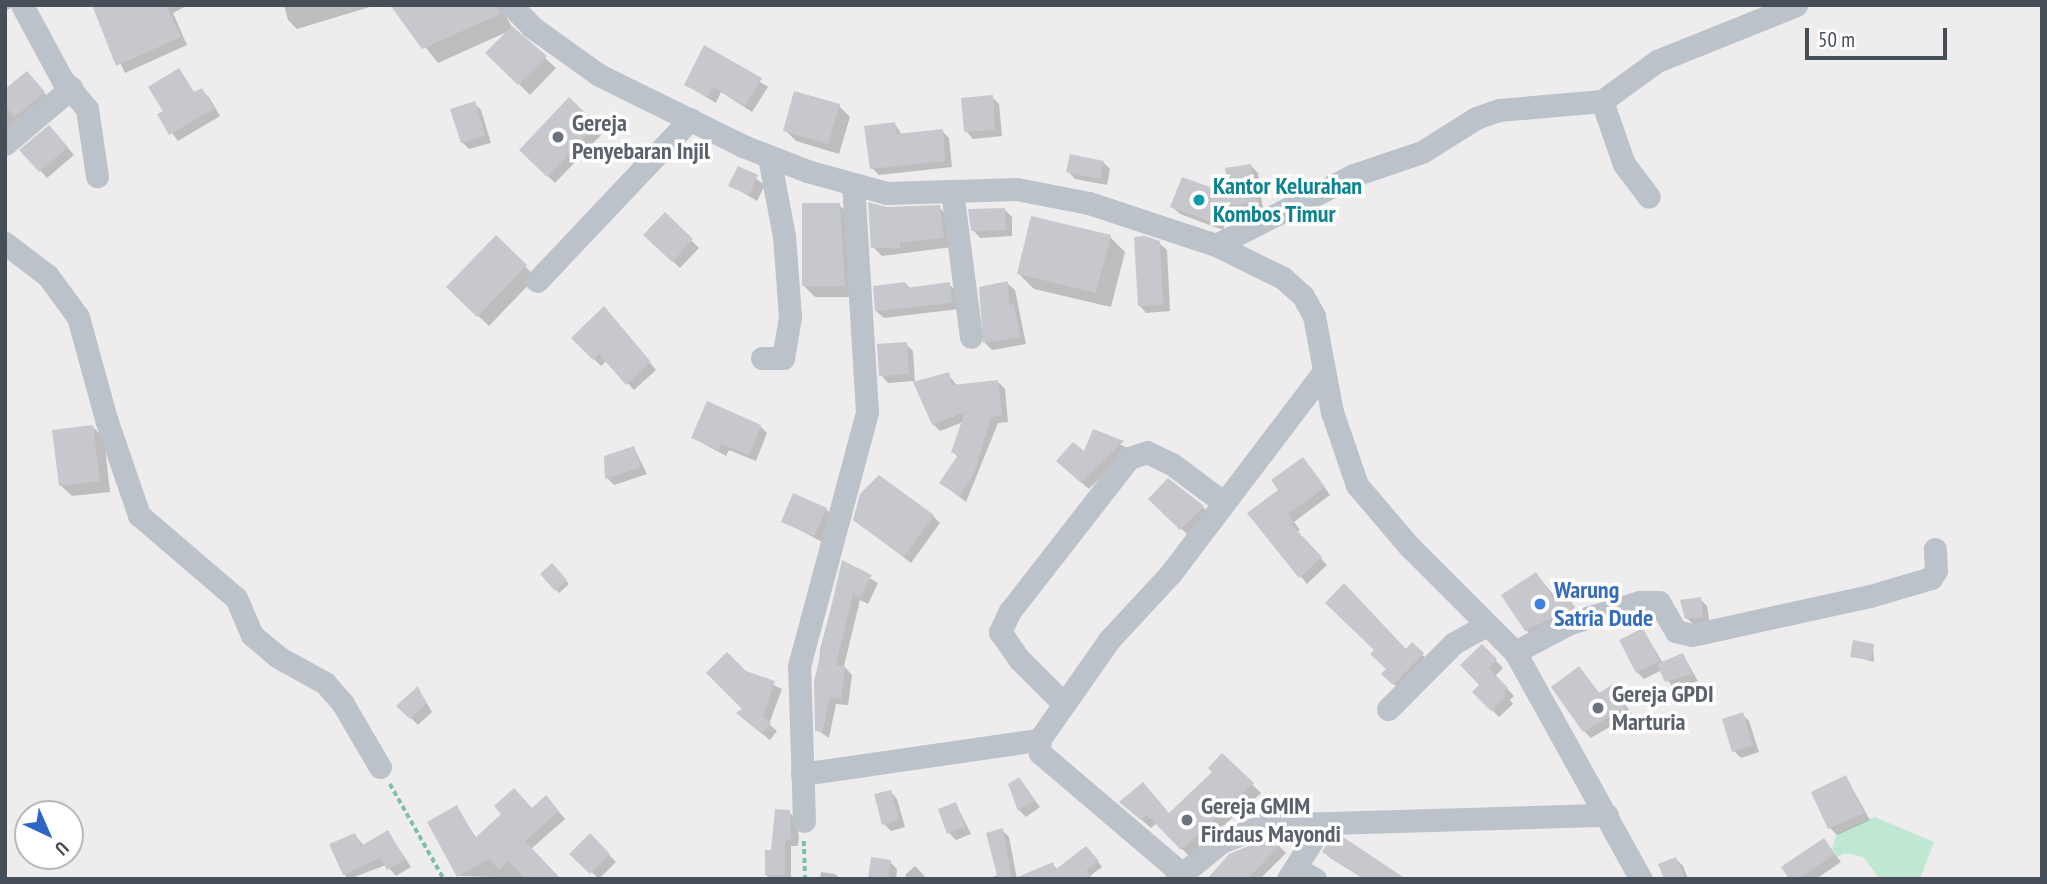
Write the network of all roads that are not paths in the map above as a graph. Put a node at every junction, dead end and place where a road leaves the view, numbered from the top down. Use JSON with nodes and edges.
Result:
{"nodes":[{"id":1,"x":511,"y":5,"type":"edge"},
{"id":2,"x":1796,"y":5,"type":"edge"},
{"id":3,"x":19,"y":9,"type":"edge"},
{"id":4,"x":71,"y":88,"type":"junction"},
{"id":5,"x":1602,"y":101,"type":"junction"},
{"id":6,"x":690,"y":119,"type":"junction"},
{"id":7,"x":5,"y":144,"type":"edge"},
{"id":8,"x":769,"y":157,"type":"junction"},
{"id":9,"x":97,"y":176,"type":"dead end"},
{"id":10,"x":853,"y":186,"type":"junction"},
{"id":11,"x":952,"y":191,"type":"junction"},
{"id":12,"x":1649,"y":197,"type":"dead end"},
{"id":13,"x":5,"y":243,"type":"edge"},
{"id":14,"x":1216,"y":245,"type":"junction"},
{"id":15,"x":537,"y":281,"type":"dead end"},
{"id":16,"x":971,"y":337,"type":"dead end"},
{"id":17,"x":762,"y":358,"type":"dead end"},
{"id":18,"x":1324,"y":373,"type":"junction"},
{"id":19,"x":1224,"y":503,"type":"junction"},
{"id":20,"x":1935,"y":550,"type":"dead end"},
{"id":21,"x":1486,"y":625,"type":"junction"},
{"id":22,"x":1515,"y":652,"type":"junction"},
{"id":23,"x":1064,"y":704,"type":"junction"},
{"id":24,"x":1388,"y":709,"type":"dead end"},
{"id":25,"x":1039,"y":740,"type":"junction"},
{"id":26,"x":380,"y":767,"type":"road end"},
{"id":27,"x":802,"y":774,"type":"junction"},
{"id":28,"x":1607,"y":815,"type":"junction"},
{"id":29,"x":804,"y":821,"type":"road end"},
{"id":30,"x":1322,"y":825,"type":"junction"},
{"id":31,"x":1300,"y":875,"type":"edge"},
{"id":32,"x":1178,"y":876,"type":"edge"},
{"id":33,"x":1642,"y":879,"type":"edge"}],
"edges":[{"from":1,"to":6,"type":"street"},
{"from":2,"to":5,"type":"street"},
{"from":3,"to":4,"type":"street"},
{"from":4,"to":7,"type":"street"},
{"from":4,"to":9,"type":"street"},
{"from":5,"to":12,"type":"street"},
{"from":5,"to":14,"type":"street"},
{"from":6,"to":8,"type":"street"},
{"from":6,"to":15,"type":"street"},
{"from":8,"to":10,"type":"street"},
{"from":8,"to":17,"type":"street"},
{"from":10,"to":11,"type":"street"},
{"from":10,"to":27,"type":"street"},
{"from":11,"to":14,"type":"street"},
{"from":11,"to":16,"type":"street"},
{"from":13,"to":26,"type":"street"},
{"from":14,"to":18,"type":"street"},
{"from":18,"to":19,"type":"street"},
{"from":18,"to":21,"type":"street"},
{"from":19,"to":23,"type":"street"},
{"from":19,"to":23,"type":"street"},
{"from":20,"to":22,"type":"street"},
{"from":21,"to":22,"type":"street"},
{"from":21,"to":24,"type":"street"},
{"from":22,"to":28,"type":"street"},
{"from":23,"to":25,"type":"street"},
{"from":25,"to":27,"type":"street"},
{"from":25,"to":32,"type":"street"},
{"from":27,"to":29,"type":"street"},
{"from":28,"to":30,"type":"street"},
{"from":28,"to":33,"type":"street"},
{"from":30,"to":31,"type":"street"},
{"from":30,"to":32,"type":"street"}]}
